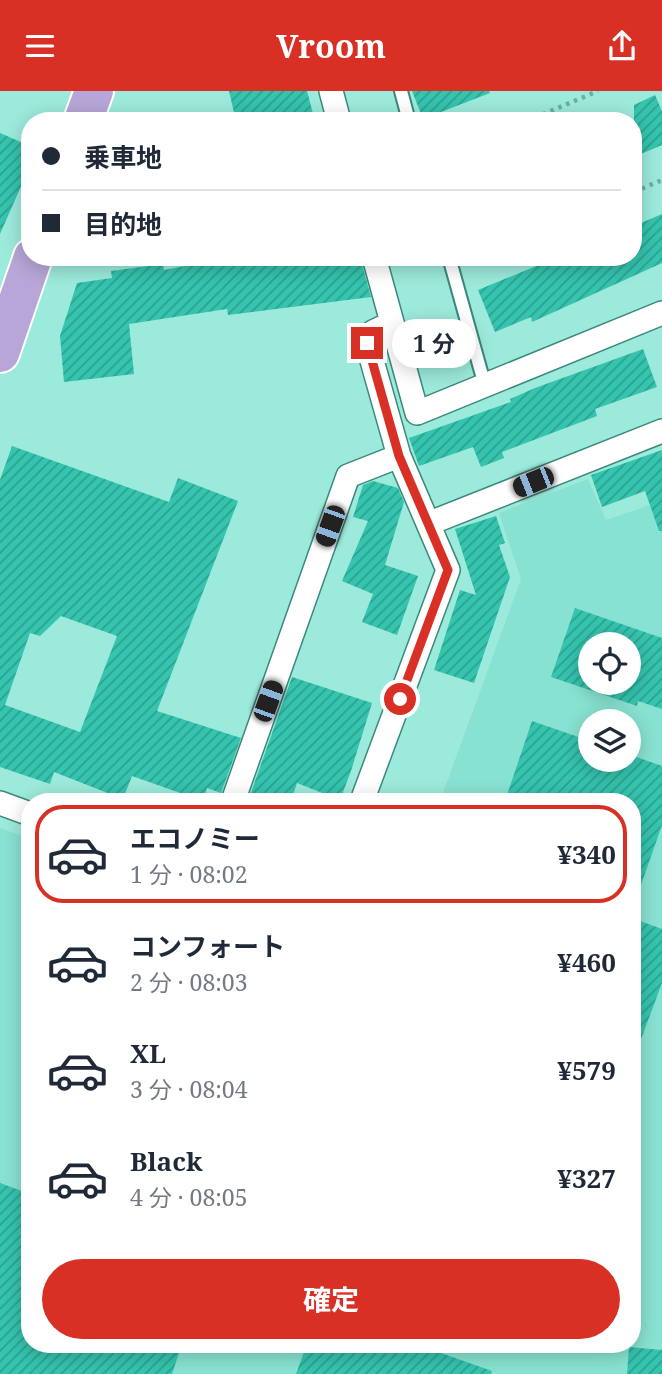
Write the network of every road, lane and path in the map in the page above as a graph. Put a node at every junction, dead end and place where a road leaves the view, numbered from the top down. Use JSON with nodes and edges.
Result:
{"nodes":[{"id":1,"x":94,"y":91,"type":"edge"},
{"id":2,"x":331,"y":91,"type":"edge"},
{"id":3,"x":401,"y":91,"type":"edge"},
{"id":4,"x":598,"y":91,"type":"edge"},
{"id":5,"x":86,"y":112,"type":"edge"},
{"id":6,"x":336,"y":112,"type":"edge"},
{"id":7,"x":407,"y":112,"type":"edge"},
{"id":8,"x":548,"y":112,"type":"edge"},
{"id":9,"x":662,"y":180,"type":"edge"},
{"id":10,"x":642,"y":189,"type":"edge"},
{"id":11,"x":30,"y":266,"type":"edge"},
{"id":12,"x":376,"y":266,"type":"edge"},
{"id":13,"x":452,"y":266,"type":"edge"},
{"id":14,"x":662,"y":313,"type":"edge"},
{"id":15,"x":392,"y":323,"type":"junction"},
{"id":16,"x":0,"y":352,"type":"edge"},
{"id":17,"x":485,"y":386,"type":"junction"},
{"id":18,"x":662,"y":431,"type":"edge"},
{"id":19,"x":399,"y":456,"type":"junction"},
{"id":20,"x":430,"y":523,"type":"junction"},
{"id":21,"x":236,"y":793,"type":"edge"},
{"id":22,"x":365,"y":793,"type":"edge"},
{"id":23,"x":0,"y":803,"type":"edge"},
{"id":24,"x":21,"y":811,"type":"edge"}],
"edges":[{"from":1,"to":5,"type":"highway"},
{"from":2,"to":6,"type":"street"},
{"from":3,"to":7,"type":"lane"},
{"from":4,"to":8,"type":"path"},
{"from":9,"to":10,"type":"path"},
{"from":11,"to":16,"type":"highway"},
{"from":12,"to":15,"type":"street"},
{"from":13,"to":17,"type":"lane"},
{"from":14,"to":17,"type":"street"},
{"from":15,"to":17,"type":"street"},
{"from":15,"to":19,"type":"street"},
{"from":18,"to":20,"type":"street"},
{"from":19,"to":20,"type":"street"},
{"from":19,"to":21,"type":"street"},
{"from":20,"to":22,"type":"street"},
{"from":23,"to":24,"type":"street"}]}
